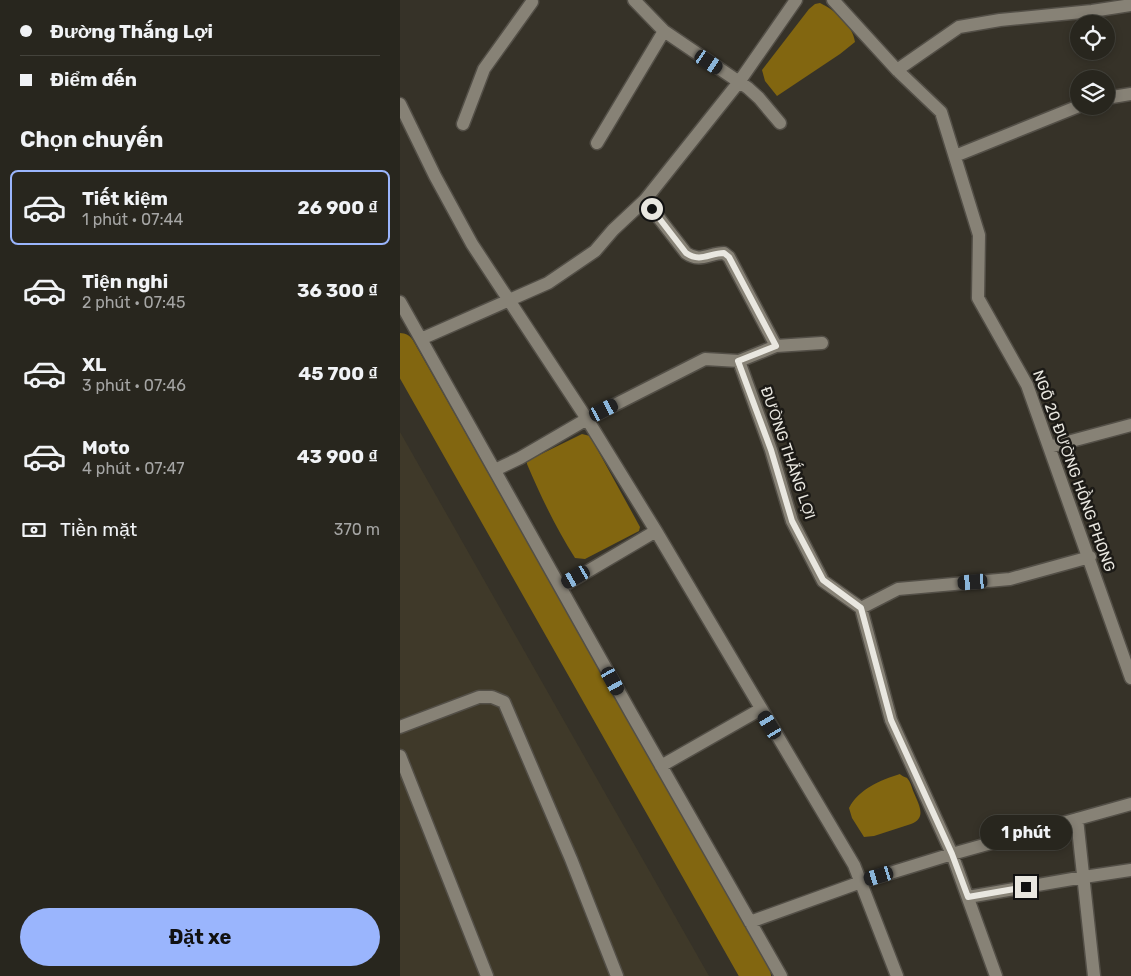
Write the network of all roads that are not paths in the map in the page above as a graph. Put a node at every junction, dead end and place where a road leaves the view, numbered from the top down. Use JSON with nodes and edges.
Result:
{"nodes":[{"id":1,"x":634,"y":0,"type":"edge"},
{"id":2,"x":796,"y":0,"type":"edge"},
{"id":3,"x":833,"y":0,"type":"edge"},
{"id":4,"x":531,"y":1,"type":"edge"},
{"id":5,"x":1131,"y":5,"type":"edge"},
{"id":6,"x":664,"y":31,"type":"junction"},
{"id":7,"x":897,"y":70,"type":"junction"},
{"id":8,"x":739,"y":82,"type":"junction"},
{"id":9,"x":1131,"y":94,"type":"edge"},
{"id":10,"x":1115,"y":97,"type":"edge"},
{"id":11,"x":400,"y":104,"type":"edge"},
{"id":12,"x":1070,"y":110,"type":"edge"},
{"id":13,"x":462,"y":124,"type":"dead end"},
{"id":14,"x":780,"y":124,"type":"dead end"},
{"id":15,"x":597,"y":143,"type":"dead end"},
{"id":16,"x":955,"y":156,"type":"junction"},
{"id":17,"x":645,"y":200,"type":"junction"},
{"id":18,"x":510,"y":301,"type":"junction"},
{"id":19,"x":400,"y":302,"type":"edge"},
{"id":20,"x":421,"y":339,"type":"junction"},
{"id":21,"x":822,"y":343,"type":"dead end"},
{"id":22,"x":776,"y":346,"type":"junction"},
{"id":23,"x":738,"y":361,"type":"junction"},
{"id":24,"x":587,"y":419,"type":"junction"},
{"id":25,"x":1131,"y":425,"type":"edge"},
{"id":26,"x":1050,"y":447,"type":"junction"},
{"id":27,"x":495,"y":470,"type":"junction"},
{"id":28,"x":656,"y":531,"type":"junction"},
{"id":29,"x":1090,"y":557,"type":"junction"},
{"id":30,"x":561,"y":587,"type":"junction"},
{"id":31,"x":861,"y":608,"type":"junction"},
{"id":32,"x":1131,"y":678,"type":"edge"},
{"id":33,"x":761,"y":709,"type":"junction"},
{"id":34,"x":400,"y":727,"type":"edge"},
{"id":35,"x":400,"y":756,"type":"edge"},
{"id":36,"x":661,"y":766,"type":"junction"},
{"id":37,"x":1131,"y":804,"type":"edge"},
{"id":38,"x":1077,"y":819,"type":"junction"},
{"id":39,"x":952,"y":854,"type":"junction"},
{"id":40,"x":1131,"y":870,"type":"edge"},
{"id":41,"x":1084,"y":877,"type":"junction"},
{"id":42,"x":861,"y":882,"type":"junction"},
{"id":43,"x":968,"y":897,"type":"junction"},
{"id":44,"x":750,"y":922,"type":"junction"},
{"id":45,"x":487,"y":976,"type":"edge"},
{"id":46,"x":617,"y":976,"type":"edge"},
{"id":47,"x":781,"y":976,"type":"edge"},
{"id":48,"x":897,"y":976,"type":"edge"},
{"id":49,"x":996,"y":976,"type":"edge"},
{"id":50,"x":1094,"y":976,"type":"edge"}],
"edges":[{"from":1,"to":6,"type":"street"},
{"from":2,"to":8,"type":"street"},
{"from":3,"to":7,"type":"street","name":"NGÕ 20 ĐƯỜNG HỒNG PHONG"},
{"from":4,"to":13,"type":"street"},
{"from":5,"to":7,"type":"street"},
{"from":6,"to":8,"type":"street"},
{"from":6,"to":15,"type":"street"},
{"from":7,"to":16,"type":"street","name":"NGÕ 20 ĐƯỜNG HỒNG PHONG"},
{"from":8,"to":14,"type":"street"},
{"from":8,"to":17,"type":"street"},
{"from":9,"to":10,"type":"street"},
{"from":11,"to":18,"type":"street"},
{"from":12,"to":16,"type":"street"},
{"from":16,"to":26,"type":"street","name":"NGÕ 20 ĐƯỜNG HỒNG PHONG"},
{"from":17,"to":18,"type":"street"},
{"from":17,"to":22,"type":"street"},
{"from":18,"to":20,"type":"street"},
{"from":18,"to":24,"type":"street"},
{"from":19,"to":20,"type":"street"},
{"from":20,"to":27,"type":"street"},
{"from":21,"to":22,"type":"street"},
{"from":22,"to":23,"type":"street"},
{"from":23,"to":24,"type":"street"},
{"from":23,"to":31,"type":"street","name":"ĐƯỜNG THẮNG LỢI"},
{"from":24,"to":27,"type":"street"},
{"from":24,"to":28,"type":"street"},
{"from":25,"to":26,"type":"street"},
{"from":26,"to":29,"type":"street","name":"NGÕ 20 ĐƯỜNG HỒNG PHONG"},
{"from":27,"to":30,"type":"street"},
{"from":28,"to":30,"type":"street"},
{"from":28,"to":33,"type":"street"},
{"from":29,"to":31,"type":"street"},
{"from":29,"to":32,"type":"street","name":"NGÕ 20 ĐƯỜNG HỒNG PHONG"},
{"from":30,"to":36,"type":"street"},
{"from":31,"to":39,"type":"street"},
{"from":33,"to":36,"type":"street"},
{"from":33,"to":42,"type":"street"},
{"from":34,"to":46,"type":"street"},
{"from":35,"to":45,"type":"street"},
{"from":36,"to":44,"type":"street"},
{"from":37,"to":38,"type":"street"},
{"from":38,"to":39,"type":"street"},
{"from":38,"to":41,"type":"street"},
{"from":39,"to":42,"type":"street"},
{"from":39,"to":43,"type":"street"},
{"from":40,"to":41,"type":"street"},
{"from":41,"to":43,"type":"street"},
{"from":41,"to":50,"type":"street"},
{"from":42,"to":44,"type":"street"},
{"from":42,"to":48,"type":"street"},
{"from":43,"to":49,"type":"street"},
{"from":44,"to":47,"type":"street"}]}
